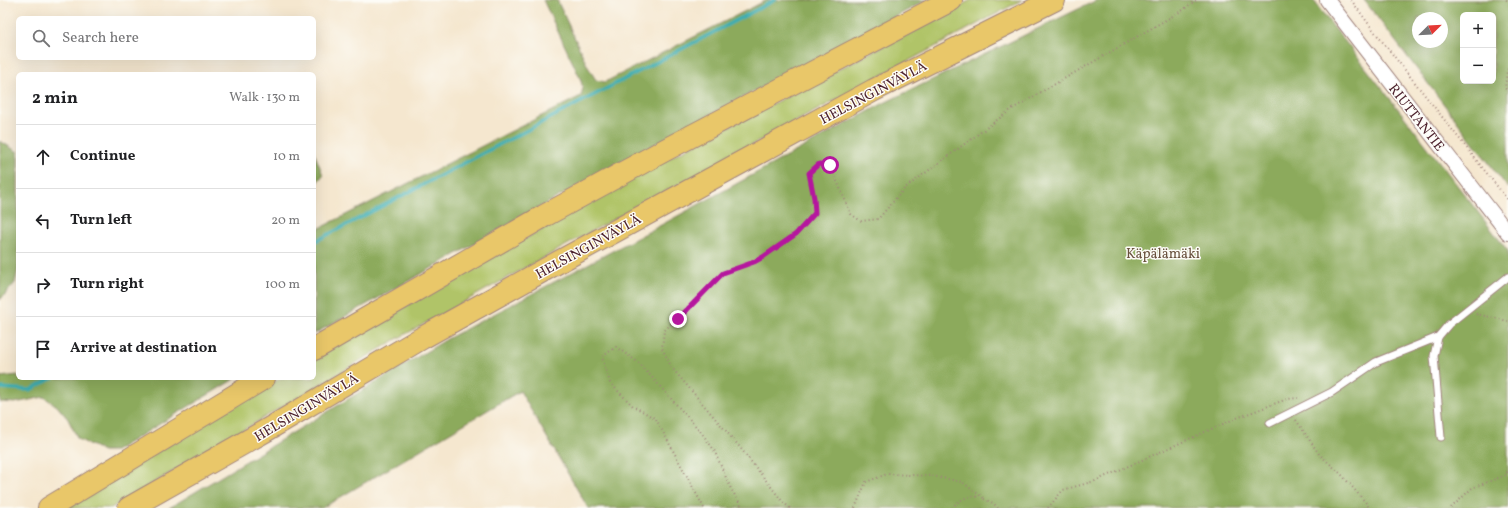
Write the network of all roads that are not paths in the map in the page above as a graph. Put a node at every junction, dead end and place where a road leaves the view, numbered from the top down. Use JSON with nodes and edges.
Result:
{"nodes":[{"id":1,"x":952,"y":0,"type":"edge"},
{"id":2,"x":1054,"y":0,"type":"edge"},
{"id":3,"x":1327,"y":0,"type":"edge"},
{"id":4,"x":1508,"y":233,"type":"edge"},
{"id":5,"x":1508,"y":277,"type":"edge"},
{"id":6,"x":1438,"y":337,"type":"junction"},
{"id":7,"x":316,"y":348,"type":"edge"},
{"id":8,"x":261,"y":380,"type":"edge"},
{"id":9,"x":1270,"y":423,"type":"dead end"},
{"id":10,"x":1441,"y":437,"type":"dead end"},
{"id":11,"x":49,"y":508,"type":"edge"},
{"id":12,"x":130,"y":508,"type":"edge"}],
"edges":[{"from":1,"to":7,"type":"highway"},
{"from":2,"to":12,"type":"highway","name":"HELSINGINVÄYLÄ"},
{"from":3,"to":4,"type":"street","name":"RIUTTANTIE"},
{"from":5,"to":6,"type":"lane"},
{"from":6,"to":9,"type":"lane"},
{"from":6,"to":10,"type":"lane"},
{"from":8,"to":11,"type":"highway"}]}
